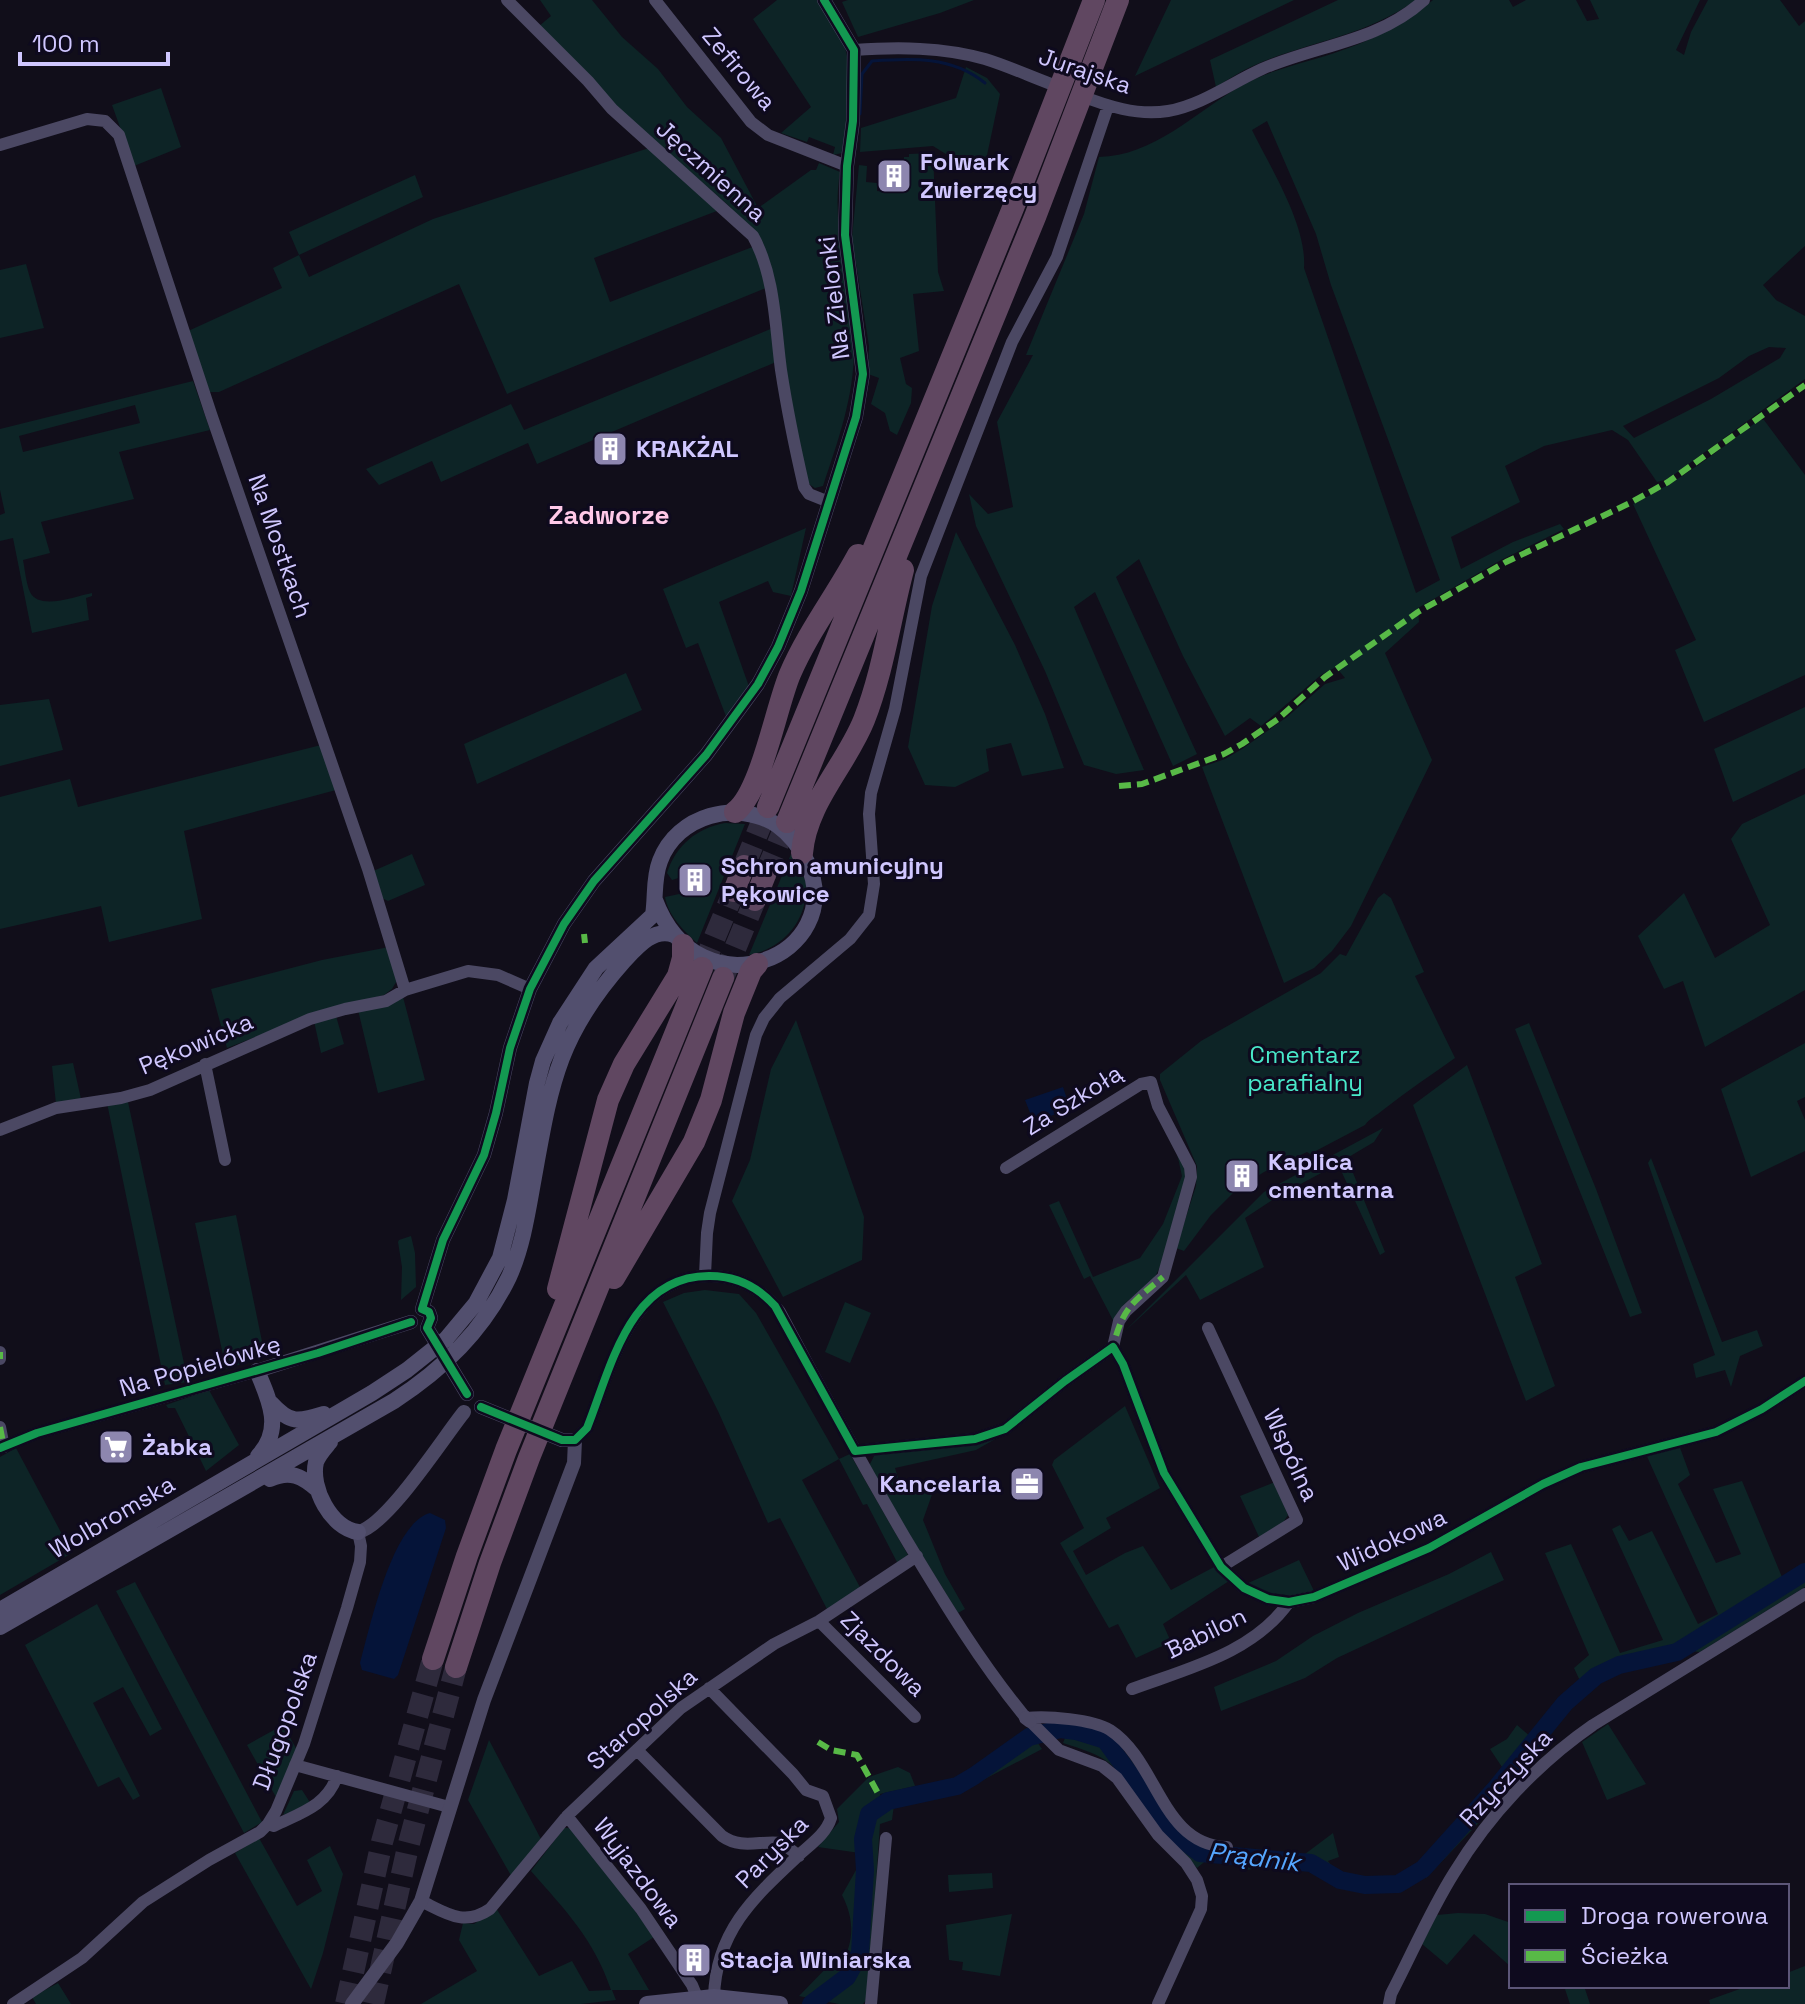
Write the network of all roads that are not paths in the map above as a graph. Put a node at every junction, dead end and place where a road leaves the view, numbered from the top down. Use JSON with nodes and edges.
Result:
{"nodes":[{"id":1,"x":507,"y":0,"type":"edge"},
{"id":2,"x":655,"y":0,"type":"edge"},
{"id":3,"x":824,"y":0,"type":"edge"},
{"id":4,"x":1094,"y":0,"type":"edge"},
{"id":5,"x":1118,"y":0,"type":"edge"},
{"id":6,"x":1424,"y":0,"type":"edge"},
{"id":7,"x":854,"y":50,"type":"junction"},
{"id":8,"x":1108,"y":106,"type":"junction"},
{"id":9,"x":0,"y":145,"type":"edge"},
{"id":10,"x":847,"y":166,"type":"junction"},
{"id":11,"x":933,"y":465,"type":"junction"},
{"id":12,"x":900,"y":482,"type":"junction"},
{"id":13,"x":829,"y":502,"type":"junction"},
{"id":14,"x":768,"y":807,"type":"tunnel mouth"},
{"id":15,"x":735,"y":812,"type":"junction"},
{"id":16,"x":787,"y":822,"type":"tunnel mouth"},
{"id":17,"x":802,"y":853,"type":"junction"},
{"id":18,"x":744,"y":866,"type":"tunnel mouth"},
{"id":19,"x":765,"y":875,"type":"tunnel mouth"},
{"id":20,"x":734,"y":891,"type":"tunnel mouth"},
{"id":21,"x":655,"y":900,"type":"junction"},
{"id":22,"x":755,"y":900,"type":"tunnel mouth"},
{"id":23,"x":679,"y":940,"type":"junction"},
{"id":24,"x":757,"y":964,"type":"junction"},
{"id":25,"x":702,"y":968,"type":"tunnel mouth"},
{"id":26,"x":723,"y":978,"type":"tunnel mouth"},
{"id":27,"x":530,"y":989,"type":"junction"},
{"id":28,"x":405,"y":990,"type":"junction"},
{"id":29,"x":205,"y":1064,"type":"junction"},
{"id":30,"x":0,"y":1130,"type":"edge"},
{"id":31,"x":225,"y":1160,"type":"dead end"},
{"id":32,"x":1006,"y":1168,"type":"dead end"},
{"id":33,"x":705,"y":1275,"type":"junction"},
{"id":34,"x":422,"y":1309,"type":"junction"},
{"id":35,"x":411,"y":1322,"type":"junction"},
{"id":36,"x":427,"y":1328,"type":"junction"},
{"id":37,"x":1208,"y":1328,"type":"dead end"},
{"id":38,"x":1113,"y":1347,"type":"junction"},
{"id":39,"x":572,"y":1351,"type":"junction"},
{"id":40,"x":0,"y":1352,"type":"edge"},
{"id":41,"x":0,"y":1359,"type":"edge"},
{"id":42,"x":257,"y":1371,"type":"junction"},
{"id":43,"x":1805,"y":1381,"type":"edge"},
{"id":44,"x":467,"y":1394,"type":"junction"},
{"id":45,"x":528,"y":1397,"type":"junction"},
{"id":46,"x":270,"y":1401,"type":"junction"},
{"id":47,"x":481,"y":1407,"type":"junction"},
{"id":48,"x":347,"y":1408,"type":"junction"},
{"id":49,"x":464,"y":1412,"type":"junction"},
{"id":50,"x":0,"y":1427,"type":"edge"},
{"id":51,"x":338,"y":1434,"type":"junction"},
{"id":52,"x":575,"y":1440,"type":"junction"},
{"id":53,"x":2,"y":1448,"type":"edge"},
{"id":54,"x":855,"y":1451,"type":"junction"},
{"id":55,"x":248,"y":1466,"type":"junction"},
{"id":56,"x":318,"y":1490,"type":"junction"},
{"id":57,"x":235,"y":1493,"type":"junction"},
{"id":58,"x":358,"y":1532,"type":"junction"},
{"id":59,"x":917,"y":1556,"type":"junction"},
{"id":60,"x":1221,"y":1567,"type":"junction"},
{"id":61,"x":1805,"y":1594,"type":"edge"},
{"id":62,"x":1289,"y":1602,"type":"junction"},
{"id":63,"x":0,"y":1610,"type":"edge"},
{"id":64,"x":819,"y":1621,"type":"junction"},
{"id":65,"x":0,"y":1627,"type":"edge"},
{"id":66,"x":433,"y":1659,"type":"tunnel mouth"},
{"id":67,"x":456,"y":1667,"type":"tunnel mouth"},
{"id":68,"x":709,"y":1688,"type":"junction"},
{"id":69,"x":1132,"y":1689,"type":"dead end"},
{"id":70,"x":915,"y":1717,"type":"dead end"},
{"id":71,"x":1028,"y":1719,"type":"junction"},
{"id":72,"x":637,"y":1750,"type":"junction"},
{"id":73,"x":295,"y":1765,"type":"junction"},
{"id":74,"x":337,"y":1776,"type":"junction"},
{"id":75,"x":449,"y":1807,"type":"junction"},
{"id":76,"x":567,"y":1816,"type":"junction"},
{"id":77,"x":268,"y":1824,"type":"junction"},
{"id":78,"x":1165,"y":1825,"type":"junction"},
{"id":79,"x":886,"y":1838,"type":"dead end"},
{"id":80,"x":1227,"y":1847,"type":"dead end"},
{"id":81,"x":799,"y":1856,"type":"junction"},
{"id":82,"x":421,"y":1901,"type":"junction"},
{"id":83,"x":706,"y":1997,"type":"junction"},
{"id":84,"x":13,"y":2004,"type":"edge"},
{"id":85,"x":352,"y":2004,"type":"edge"},
{"id":86,"x":647,"y":2004,"type":"edge"},
{"id":87,"x":780,"y":2004,"type":"edge"},
{"id":88,"x":871,"y":2004,"type":"edge"},
{"id":89,"x":1158,"y":2004,"type":"edge"},
{"id":90,"x":1389,"y":2004,"type":"edge"}],
"edges":[{"from":1,"to":13,"type":"street","name":"Jęczmienna"},
{"from":2,"to":10,"type":"street","name":"Zefirowa"},
{"from":3,"to":7,"type":"street"},
{"from":4,"to":12,"type":"highway"},
{"from":5,"to":11,"type":"highway"},
{"from":6,"to":8,"type":"street","name":"Jurajska"},
{"from":7,"to":8,"type":"street","name":"Jurajska"},
{"from":7,"to":10,"type":"street","name":"Na Zielonki"},
{"from":8,"to":33,"type":"street"},
{"from":9,"to":28,"type":"street","name":"Na Mostkach"},
{"from":10,"to":13,"type":"street","name":"Na Zielonki"},
{"from":11,"to":16,"type":"highway"},
{"from":11,"to":17,"type":"highway"},
{"from":12,"to":14,"type":"highway"},
{"from":12,"to":15,"type":"highway"},
{"from":13,"to":27,"type":"street","name":"Na Zielonki"},
{"from":15,"to":17,"type":"main road"},
{"from":15,"to":21,"type":"main road"},
{"from":17,"to":24,"type":"main road"},
{"from":18,"to":20,"type":"highway"},
{"from":19,"to":22,"type":"highway"},
{"from":21,"to":23,"type":"main road"},
{"from":21,"to":48,"type":"main road","name":"Wolbromska"},
{"from":23,"to":24,"type":"main road"},
{"from":23,"to":45,"type":"highway"},
{"from":23,"to":51,"type":"main road"},
{"from":24,"to":39,"type":"highway"},
{"from":25,"to":45,"type":"highway"},
{"from":26,"to":39,"type":"highway"},
{"from":27,"to":28,"type":"street","name":"Pękowicka"},
{"from":27,"to":34,"type":"street","name":"Na Zielonki"},
{"from":28,"to":29,"type":"street","name":"Pękowicka"},
{"from":29,"to":30,"type":"street","name":"Pękowicka"},
{"from":29,"to":31,"type":"street"},
{"from":32,"to":38,"type":"street","name":"Za Szkołą"},
{"from":33,"to":52,"type":"street"},
{"from":33,"to":54,"type":"street"},
{"from":34,"to":35,"type":"street"},
{"from":34,"to":36,"type":"street"},
{"from":35,"to":36,"type":"street"},
{"from":35,"to":42,"type":"street","name":"Na Popielówkę"},
{"from":36,"to":44,"type":"street"},
{"from":37,"to":60,"type":"street","name":"Wspólna"},
{"from":38,"to":54,"type":"street"},
{"from":38,"to":60,"type":"street"},
{"from":39,"to":67,"type":"highway"},
{"from":40,"to":41,"type":"street"},
{"from":42,"to":46,"type":"main road"},
{"from":42,"to":53,"type":"street","name":"Na Popielówkę"},
{"from":43,"to":62,"type":"street","name":"Widokowa"},
{"from":44,"to":47,"type":"street"},
{"from":44,"to":49,"type":"street"},
{"from":45,"to":66,"type":"highway"},
{"from":46,"to":48,"type":"main road"},
{"from":46,"to":55,"type":"main road"},
{"from":47,"to":49,"type":"street"},
{"from":47,"to":52,"type":"street"},
{"from":48,"to":55,"type":"main road","name":"Wolbromska"},
{"from":49,"to":58,"type":"street"},
{"from":50,"to":53,"type":"street","name":"Na Popielówkę"},
{"from":51,"to":56,"type":"main road"},
{"from":51,"to":57,"type":"main road"},
{"from":52,"to":75,"type":"street"},
{"from":54,"to":59,"type":"street"},
{"from":55,"to":63,"type":"main road","name":"Wolbromska"},
{"from":56,"to":57,"type":"main road"},
{"from":56,"to":58,"type":"main road"},
{"from":57,"to":65,"type":"main road","name":"Wolbromska"},
{"from":58,"to":73,"type":"street","name":"Długopolska"},
{"from":59,"to":64,"type":"street","name":"Staropolska"},
{"from":59,"to":71,"type":"street"},
{"from":60,"to":62,"type":"street"},
{"from":61,"to":90,"type":"street","name":"Rzyczyska"},
{"from":62,"to":69,"type":"street","name":"Babilon"},
{"from":64,"to":68,"type":"street","name":"Staropolska"},
{"from":64,"to":70,"type":"street","name":"Zjazdowa"},
{"from":68,"to":72,"type":"street","name":"Staropolska"},
{"from":68,"to":81,"type":"street","name":"Paryska"},
{"from":71,"to":78,"type":"street"},
{"from":71,"to":78,"type":"street"},
{"from":72,"to":76,"type":"street","name":"Staropolska"},
{"from":72,"to":81,"type":"street"},
{"from":73,"to":74,"type":"street"},
{"from":73,"to":77,"type":"street","name":"Długopolska"},
{"from":74,"to":75,"type":"street"},
{"from":74,"to":77,"type":"street"},
{"from":75,"to":82,"type":"street"},
{"from":76,"to":82,"type":"street","name":"Staropolska"},
{"from":76,"to":83,"type":"street","name":"Wyjazdowa"},
{"from":77,"to":84,"type":"street","name":"Długopolska"},
{"from":78,"to":80,"type":"street"},
{"from":78,"to":89,"type":"street"},
{"from":79,"to":88,"type":"street"},
{"from":81,"to":83,"type":"street","name":"Paryska"},
{"from":82,"to":85,"type":"street"},
{"from":83,"to":86,"type":"main road"},
{"from":83,"to":87,"type":"main road"}]}
